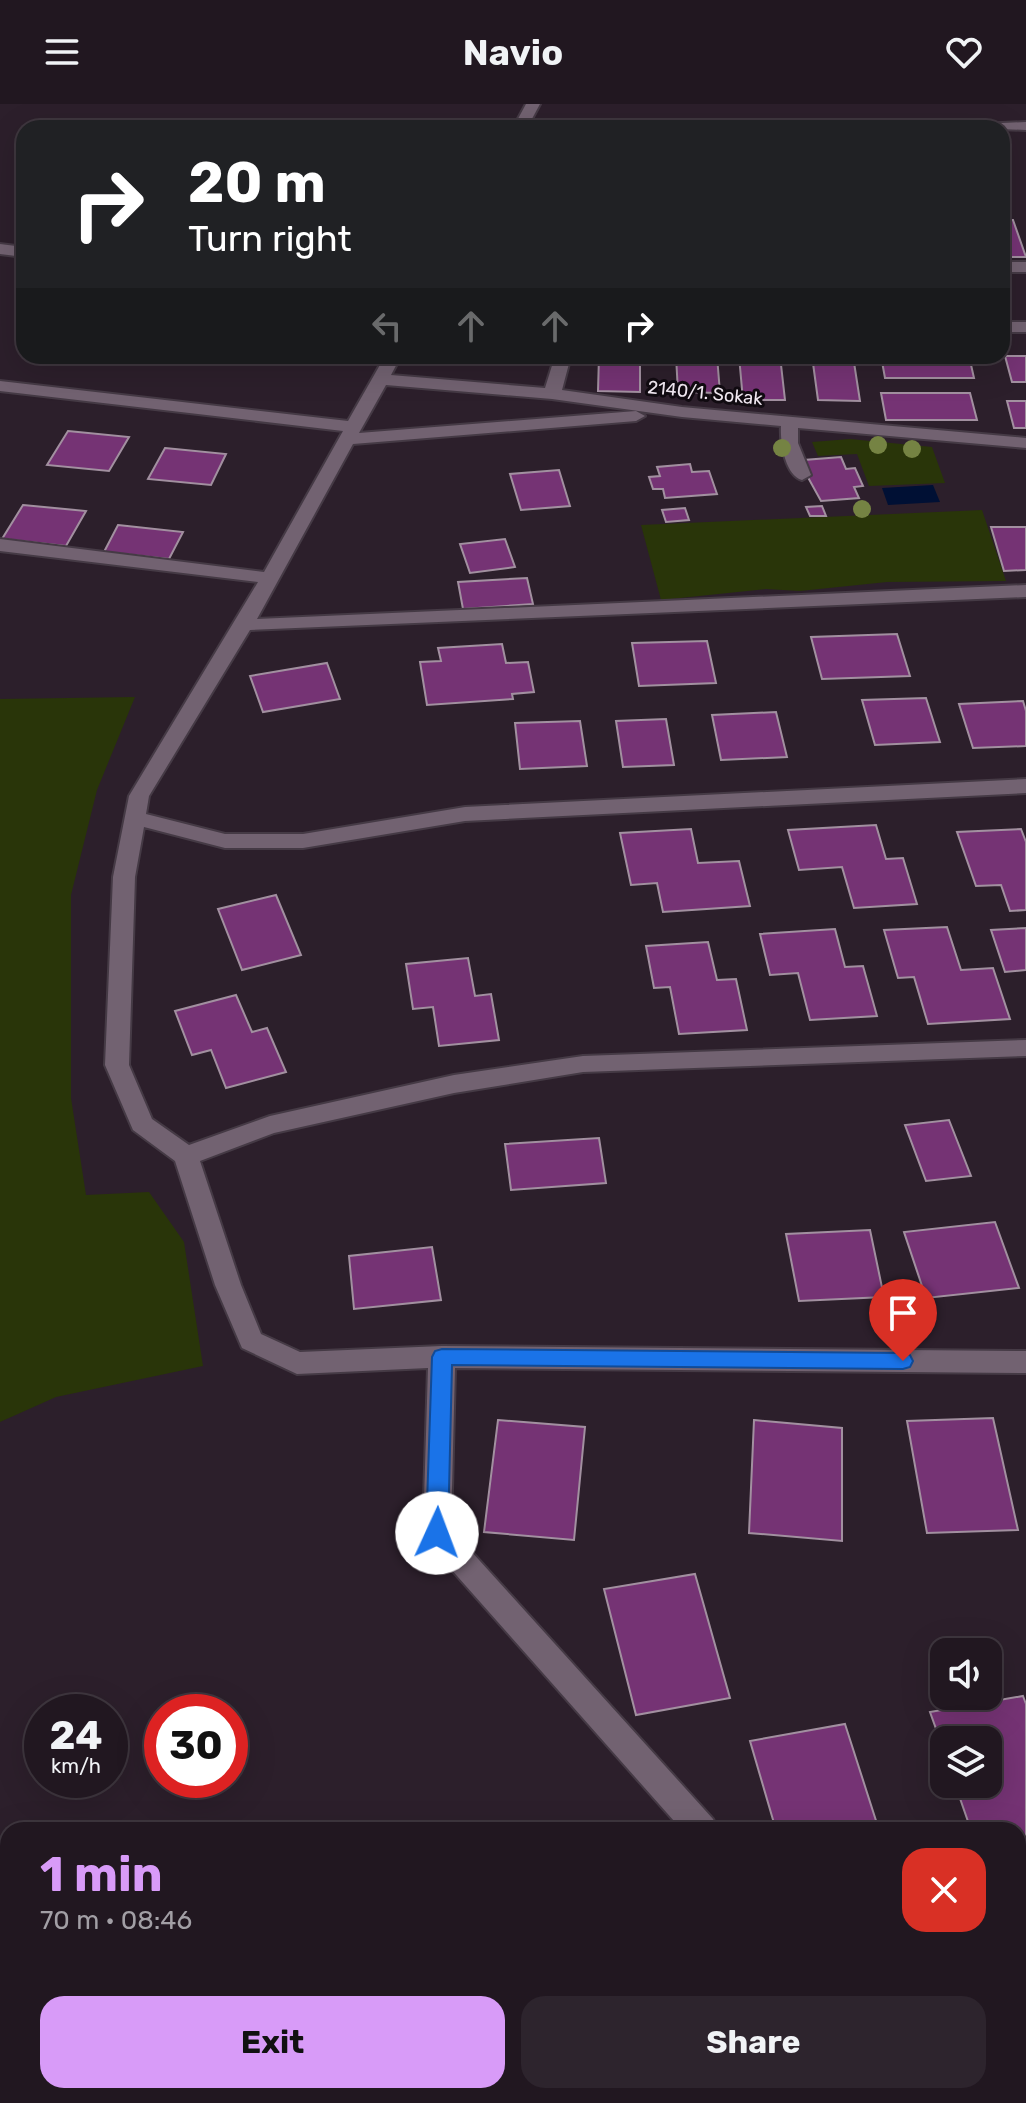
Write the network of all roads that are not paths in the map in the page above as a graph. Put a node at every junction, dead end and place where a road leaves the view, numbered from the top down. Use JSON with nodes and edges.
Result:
{"nodes":[{"id":1,"x":388,"y":364,"type":"edge"},
{"id":2,"x":561,"y":364,"type":"edge"},
{"id":3,"x":380,"y":379,"type":"junction"},
{"id":4,"x":0,"y":386,"type":"edge"},
{"id":5,"x":552,"y":394,"type":"junction"},
{"id":6,"x":682,"y":412,"type":"junction"},
{"id":7,"x":790,"y":422,"type":"junction"},
{"id":8,"x":351,"y":433,"type":"junction"},
{"id":9,"x":1026,"y":443,"type":"edge"},
{"id":10,"x":802,"y":475,"type":"dead end"},
{"id":11,"x":0,"y":545,"type":"edge"},
{"id":12,"x":270,"y":578,"type":"junction"},
{"id":13,"x":1026,"y":591,"type":"edge"},
{"id":14,"x":244,"y":625,"type":"junction"},
{"id":15,"x":1026,"y":786,"type":"edge"},
{"id":16,"x":135,"y":818,"type":"junction"},
{"id":17,"x":1026,"y":1048,"type":"edge"},
{"id":18,"x":186,"y":1156,"type":"junction"},
{"id":19,"x":442,"y":1357,"type":"junction"},
{"id":20,"x":1026,"y":1362,"type":"edge"},
{"id":21,"x":695,"y":1822,"type":"edge"}],
"edges":[{"from":1,"to":3,"type":"street"},
{"from":2,"to":5,"type":"street"},
{"from":3,"to":5,"type":"street","name":"2140/1. Sokak"},
{"from":3,"to":8,"type":"street"},
{"from":4,"to":8,"type":"street"},
{"from":5,"to":6,"type":"street","name":"2140/1. Sokak"},
{"from":6,"to":7,"type":"street","name":"2140/1. Sokak"},
{"from":6,"to":8,"type":"street"},
{"from":7,"to":9,"type":"street","name":"2140/1. Sokak"},
{"from":7,"to":10,"type":"street"},
{"from":8,"to":12,"type":"street"},
{"from":11,"to":12,"type":"street"},
{"from":12,"to":14,"type":"street"},
{"from":13,"to":14,"type":"street"},
{"from":14,"to":16,"type":"street"},
{"from":15,"to":16,"type":"street"},
{"from":16,"to":18,"type":"street"},
{"from":17,"to":18,"type":"street"},
{"from":18,"to":19,"type":"street"},
{"from":19,"to":20,"type":"street"},
{"from":19,"to":21,"type":"street"}]}
